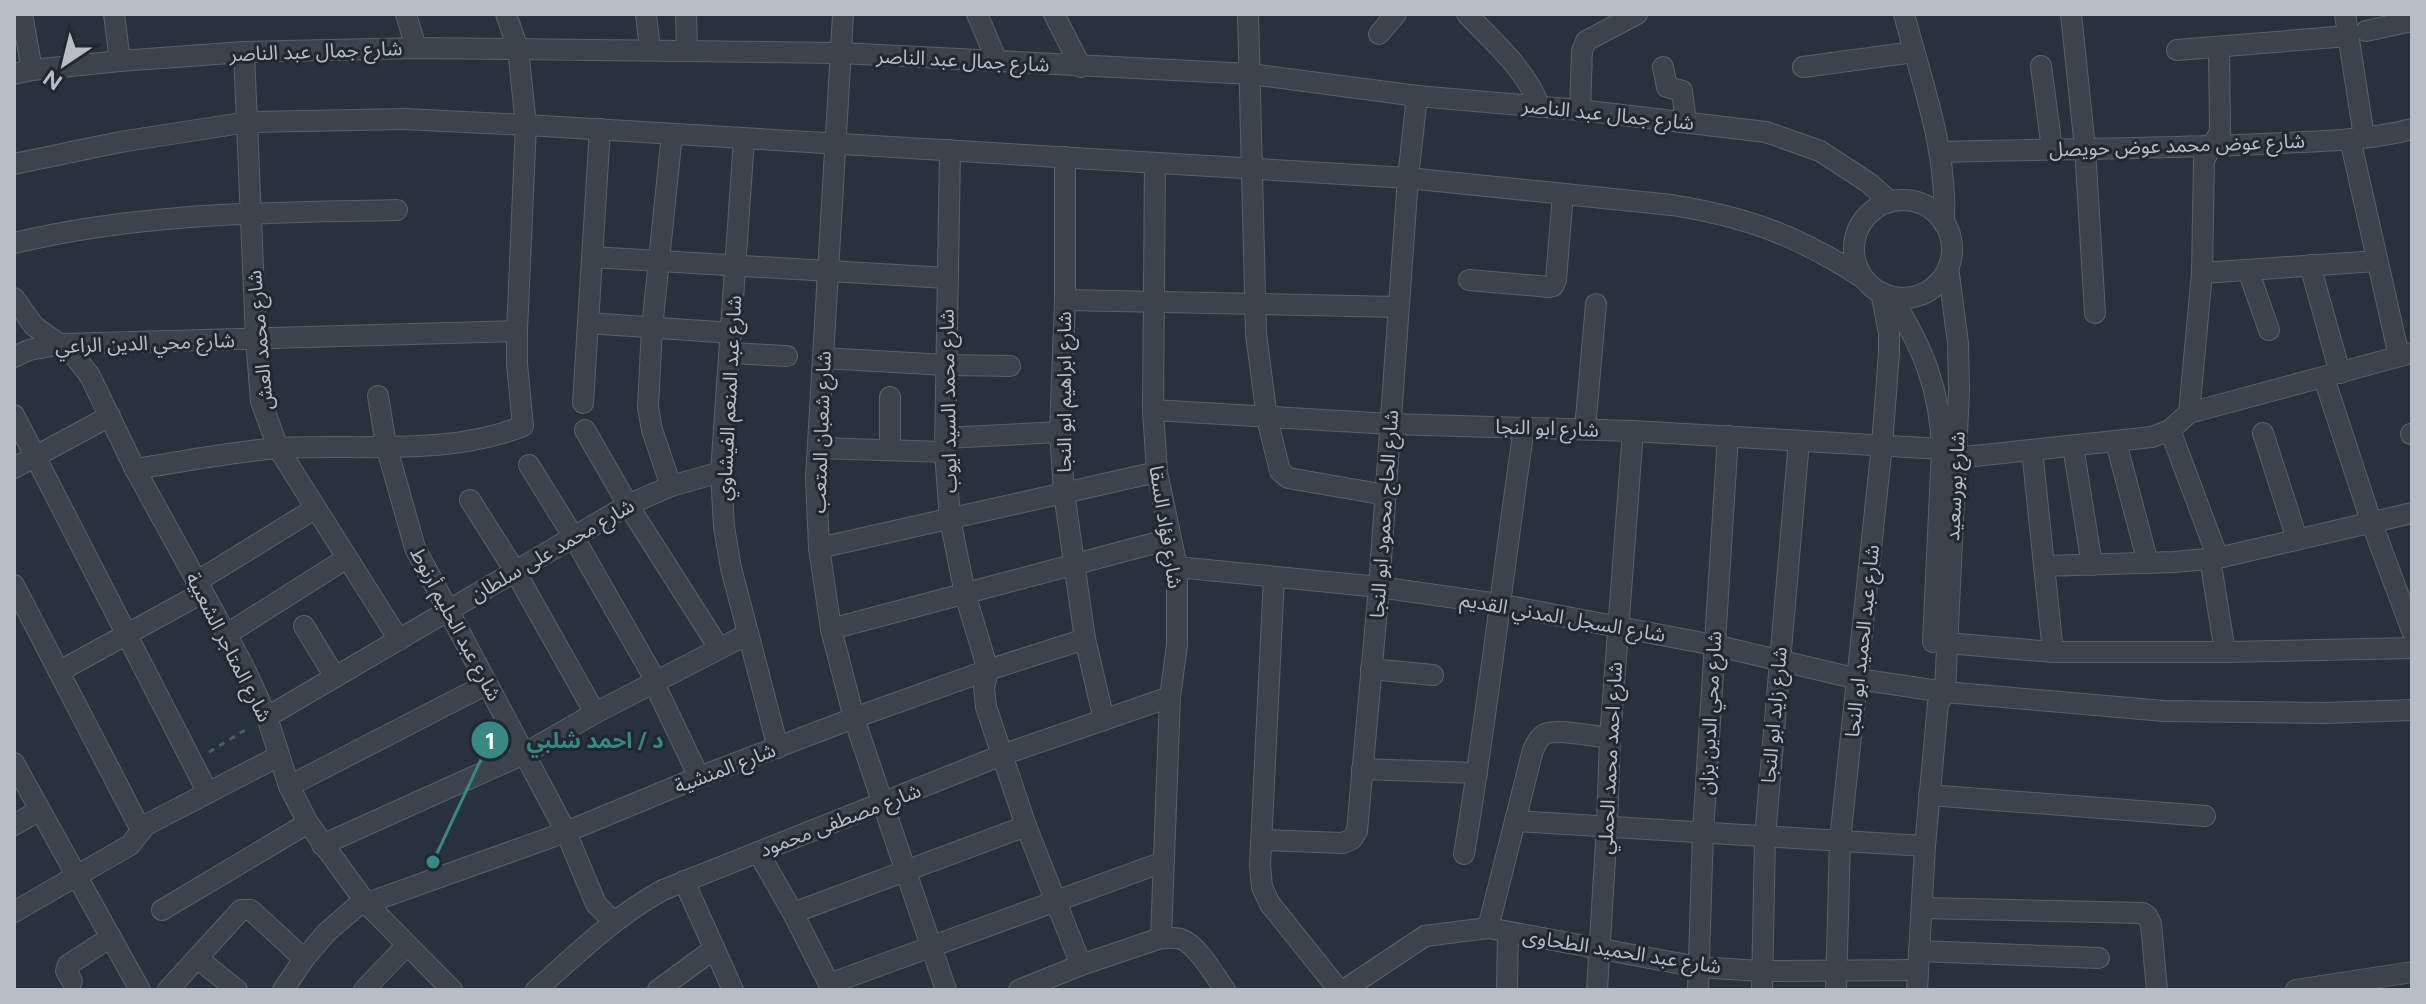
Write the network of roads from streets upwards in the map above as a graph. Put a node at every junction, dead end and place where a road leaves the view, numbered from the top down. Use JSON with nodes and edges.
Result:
{"nodes":[{"id":1,"x":22,"y":14,"type":"edge"},
{"id":2,"x":114,"y":14,"type":"edge"},
{"id":3,"x":406,"y":14,"type":"edge"},
{"id":4,"x":506,"y":14,"type":"edge"},
{"id":5,"x":646,"y":14,"type":"edge"},
{"id":6,"x":686,"y":14,"type":"edge"},
{"id":7,"x":843,"y":14,"type":"edge"},
{"id":8,"x":977,"y":14,"type":"edge"},
{"id":9,"x":1248,"y":14,"type":"edge"},
{"id":10,"x":1396,"y":14,"type":"edge"},
{"id":11,"x":1637,"y":14,"type":"edge"},
{"id":12,"x":1904,"y":14,"type":"edge"},
{"id":13,"x":2345,"y":14,"type":"edge"},
{"id":14,"x":1055,"y":15,"type":"edge"},
{"id":15,"x":2076,"y":15,"type":"edge"},
{"id":16,"x":1477,"y":17,"type":"edge"},
{"id":17,"x":2412,"y":21,"type":"edge"},
{"id":18,"x":2357,"y":33,"type":"junction"},
{"id":19,"x":1379,"y":34,"type":"dead end"},
{"id":20,"x":2219,"y":47,"type":"junction"},
{"id":21,"x":416,"y":48,"type":"junction"},
{"id":22,"x":518,"y":49,"type":"junction"},
{"id":23,"x":650,"y":50,"type":"junction"},
{"id":24,"x":2177,"y":50,"type":"dead end"},
{"id":25,"x":687,"y":51,"type":"junction"},
{"id":26,"x":244,"y":52,"type":"junction"},
{"id":27,"x":1914,"y":52,"type":"junction"},
{"id":28,"x":841,"y":53,"type":"junction"},
{"id":29,"x":120,"y":61,"type":"junction"},
{"id":30,"x":997,"y":61,"type":"junction"},
{"id":31,"x":2041,"y":66,"type":"dead end"},
{"id":32,"x":1081,"y":67,"type":"junction"},
{"id":33,"x":1663,"y":67,"type":"dead end"},
{"id":34,"x":1803,"y":67,"type":"dead end"},
{"id":35,"x":23,"y":72,"type":"edge"},
{"id":36,"x":1251,"y":74,"type":"junction"},
{"id":37,"x":1417,"y":96,"type":"junction"},
{"id":38,"x":1540,"y":107,"type":"junction"},
{"id":39,"x":1580,"y":110,"type":"junction"},
{"id":40,"x":248,"y":122,"type":"junction"},
{"id":41,"x":1686,"y":122,"type":"junction"},
{"id":42,"x":526,"y":125,"type":"junction"},
{"id":43,"x":600,"y":129,"type":"junction"},
{"id":44,"x":2412,"y":129,"type":"edge"},
{"id":45,"x":672,"y":134,"type":"junction"},
{"id":46,"x":2357,"y":138,"type":"junction"},
{"id":47,"x":744,"y":139,"type":"junction"},
{"id":48,"x":835,"y":143,"type":"junction"},
{"id":49,"x":2214,"y":146,"type":"junction"},
{"id":50,"x":2085,"y":148,"type":"junction"},
{"id":51,"x":2052,"y":149,"type":"junction"},
{"id":52,"x":950,"y":150,"type":"junction"},
{"id":53,"x":1941,"y":152,"type":"junction"},
{"id":54,"x":1065,"y":157,"type":"junction"},
{"id":55,"x":1155,"y":163,"type":"junction"},
{"id":56,"x":14,"y":164,"type":"edge"},
{"id":57,"x":1251,"y":169,"type":"junction"},
{"id":58,"x":1408,"y":178,"type":"junction"},
{"id":59,"x":1563,"y":194,"type":"junction"},
{"id":60,"x":1890,"y":202,"type":"junction"},
{"id":61,"x":397,"y":210,"type":"dead end"},
{"id":62,"x":251,"y":213,"type":"junction"},
{"id":63,"x":1944,"y":223,"type":"junction"},
{"id":64,"x":14,"y":243,"type":"edge"},
{"id":65,"x":592,"y":257,"type":"junction"},
{"id":66,"x":659,"y":261,"type":"junction"},
{"id":67,"x":2377,"y":261,"type":"junction"},
{"id":68,"x":2310,"y":265,"type":"junction"},
{"id":69,"x":736,"y":266,"type":"junction"},
{"id":70,"x":1948,"y":267,"type":"junction"},
{"id":71,"x":2248,"y":270,"type":"junction"},
{"id":72,"x":828,"y":271,"type":"junction"},
{"id":73,"x":2202,"y":273,"type":"junction"},
{"id":74,"x":947,"y":278,"type":"junction"},
{"id":75,"x":1863,"y":278,"type":"junction"},
{"id":76,"x":1469,"y":280,"type":"dead end"},
{"id":77,"x":1886,"y":294,"type":"junction"},
{"id":78,"x":14,"y":298,"type":"edge"},
{"id":79,"x":1065,"y":300,"type":"junction"},
{"id":80,"x":1154,"y":302,"type":"junction"},
{"id":81,"x":1254,"y":304,"type":"junction"},
{"id":82,"x":1596,"y":304,"type":"dead end"},
{"id":83,"x":1398,"y":307,"type":"junction"},
{"id":84,"x":2095,"y":313,"type":"dead end"},
{"id":85,"x":588,"y":323,"type":"junction"},
{"id":86,"x":652,"y":328,"type":"junction"},
{"id":87,"x":2269,"y":330,"type":"dead end"},
{"id":88,"x":517,"y":331,"type":"junction"},
{"id":89,"x":256,"y":339,"type":"junction"},
{"id":90,"x":731,"y":343,"type":"junction"},
{"id":91,"x":62,"y":344,"type":"junction"},
{"id":92,"x":2406,"y":354,"type":"edge"},
{"id":93,"x":787,"y":356,"type":"dead end"},
{"id":94,"x":14,"y":357,"type":"edge"},
{"id":95,"x":823,"y":358,"type":"junction"},
{"id":96,"x":946,"y":365,"type":"junction"},
{"id":97,"x":1010,"y":366,"type":"dead end"},
{"id":98,"x":2332,"y":375,"type":"junction"},
{"id":99,"x":378,"y":396,"type":"dead end"},
{"id":100,"x":890,"y":397,"type":"dead end"},
{"id":101,"x":583,"y":403,"type":"dead end"},
{"id":102,"x":1153,"y":410,"type":"junction"},
{"id":103,"x":2189,"y":413,"type":"junction"},
{"id":104,"x":14,"y":415,"type":"edge"},
{"id":105,"x":110,"y":416,"type":"junction"},
{"id":106,"x":1267,"y":418,"type":"junction"},
{"id":107,"x":1391,"y":424,"type":"junction"},
{"id":108,"x":1524,"y":428,"type":"junction"},
{"id":109,"x":1585,"y":429,"type":"junction"},
{"id":110,"x":585,"y":430,"type":"dead end"},
{"id":111,"x":2170,"y":430,"type":"junction"},
{"id":112,"x":1633,"y":431,"type":"junction"},
{"id":113,"x":1060,"y":432,"type":"junction"},
{"id":114,"x":2263,"y":433,"type":"dead end"},
{"id":115,"x":1728,"y":436,"type":"junction"},
{"id":116,"x":1799,"y":441,"type":"junction"},
{"id":117,"x":2116,"y":442,"type":"junction"},
{"id":118,"x":386,"y":445,"type":"junction"},
{"id":119,"x":945,"y":445,"type":"junction"},
{"id":120,"x":1882,"y":445,"type":"junction"},
{"id":121,"x":2073,"y":446,"type":"junction"},
{"id":122,"x":278,"y":448,"type":"junction"},
{"id":123,"x":818,"y":448,"type":"junction"},
{"id":124,"x":890,"y":450,"type":"junction"},
{"id":125,"x":2032,"y":450,"type":"junction"},
{"id":126,"x":1949,"y":454,"type":"junction"},
{"id":127,"x":35,"y":456,"type":"junction"},
{"id":128,"x":529,"y":465,"type":"dead end"},
{"id":129,"x":14,"y":468,"type":"edge"},
{"id":130,"x":135,"y":469,"type":"junction"},
{"id":131,"x":721,"y":472,"type":"junction"},
{"id":132,"x":1157,"y":472,"type":"junction"},
{"id":133,"x":671,"y":486,"type":"junction"},
{"id":134,"x":1064,"y":493,"type":"junction"},
{"id":135,"x":1386,"y":495,"type":"junction"},
{"id":136,"x":470,"y":500,"type":"dead end"},
{"id":137,"x":628,"y":505,"type":"junction"},
{"id":138,"x":316,"y":508,"type":"junction"},
{"id":139,"x":2412,"y":513,"type":"edge"},
{"id":140,"x":950,"y":519,"type":"junction"},
{"id":141,"x":2371,"y":521,"type":"junction"},
{"id":142,"x":573,"y":536,"type":"junction"},
{"id":143,"x":1170,"y":539,"type":"junction"},
{"id":144,"x":2297,"y":539,"type":"junction"},
{"id":145,"x":819,"y":548,"type":"junction"},
{"id":146,"x":347,"y":558,"type":"junction"},
{"id":147,"x":2214,"y":559,"type":"junction"},
{"id":148,"x":2148,"y":563,"type":"junction"},
{"id":149,"x":1075,"y":564,"type":"junction"},
{"id":150,"x":2092,"y":565,"type":"junction"},
{"id":151,"x":2044,"y":566,"type":"junction"},
{"id":152,"x":1177,"y":567,"type":"junction"},
{"id":153,"x":515,"y":571,"type":"junction"},
{"id":154,"x":1274,"y":577,"type":"junction"},
{"id":155,"x":14,"y":585,"type":"edge"},
{"id":156,"x":199,"y":587,"type":"junction"},
{"id":157,"x":1379,"y":587,"type":"junction"},
{"id":158,"x":965,"y":594,"type":"junction"},
{"id":159,"x":1498,"y":604,"type":"junction"},
{"id":160,"x":448,"y":611,"type":"junction"},
{"id":161,"x":1617,"y":625,"type":"junction"},
{"id":162,"x":304,"y":626,"type":"dead end"},
{"id":163,"x":831,"y":629,"type":"junction"},
{"id":164,"x":2412,"y":631,"type":"edge"},
{"id":165,"x":127,"y":634,"type":"junction"},
{"id":166,"x":227,"y":634,"type":"junction"},
{"id":167,"x":748,"y":634,"type":"junction"},
{"id":168,"x":1085,"y":639,"type":"junction"},
{"id":169,"x":399,"y":640,"type":"junction"},
{"id":170,"x":1947,"y":643,"type":"junction"},
{"id":171,"x":1714,"y":645,"type":"junction"},
{"id":172,"x":719,"y":648,"type":"junction"},
{"id":173,"x":2412,"y":648,"type":"edge"},
{"id":174,"x":2053,"y":652,"type":"junction"},
{"id":175,"x":2225,"y":652,"type":"junction"},
{"id":176,"x":1778,"y":662,"type":"junction"},
{"id":177,"x":1371,"y":669,"type":"junction"},
{"id":178,"x":988,"y":670,"type":"junction"},
{"id":179,"x":60,"y":671,"type":"junction"},
{"id":180,"x":1433,"y":675,"type":"dead end"},
{"id":181,"x":335,"y":677,"type":"junction"},
{"id":182,"x":1858,"y":679,"type":"junction"},
{"id":183,"x":655,"y":682,"type":"junction"},
{"id":184,"x":487,"y":684,"type":"junction"},
{"id":185,"x":1938,"y":695,"type":"junction"},
{"id":186,"x":1170,"y":697,"type":"junction"},
{"id":187,"x":2412,"y":710,"type":"edge"},
{"id":188,"x":595,"y":713,"type":"junction"},
{"id":189,"x":267,"y":717,"type":"junction"},
{"id":190,"x":854,"y":718,"type":"junction"},
{"id":191,"x":1104,"y":720,"type":"junction"},
{"id":192,"x":1610,"y":738,"type":"junction"},
{"id":193,"x":778,"y":748,"type":"junction"},
{"id":194,"x":524,"y":754,"type":"junction"},
{"id":195,"x":1002,"y":755,"type":"junction"},
{"id":196,"x":279,"y":756,"type":"junction"},
{"id":197,"x":14,"y":763,"type":"edge"},
{"id":198,"x":1362,"y":769,"type":"junction"},
{"id":199,"x":1477,"y":773,"type":"junction"},
{"id":200,"x":699,"y":777,"type":"junction"},
{"id":201,"x":289,"y":786,"type":"junction"},
{"id":202,"x":208,"y":793,"type":"junction"},
{"id":203,"x":1929,"y":795,"type":"junction"},
{"id":204,"x":883,"y":803,"type":"junction"},
{"id":205,"x":40,"y":810,"type":"junction"},
{"id":206,"x":2205,"y":816,"type":"dead end"},
{"id":207,"x":1515,"y":821,"type":"junction"},
{"id":208,"x":308,"y":823,"type":"junction"},
{"id":209,"x":14,"y":825,"type":"edge"},
{"id":210,"x":1026,"y":826,"type":"junction"},
{"id":211,"x":1607,"y":826,"type":"junction"},
{"id":212,"x":141,"y":830,"type":"junction"},
{"id":213,"x":566,"y":832,"type":"junction"},
{"id":214,"x":1703,"y":832,"type":"junction"},
{"id":215,"x":1765,"y":836,"type":"junction"},
{"id":216,"x":1262,"y":840,"type":"junction"},
{"id":217,"x":1840,"y":840,"type":"junction"},
{"id":218,"x":322,"y":845,"type":"junction"},
{"id":219,"x":1925,"y":846,"type":"junction"},
{"id":220,"x":758,"y":852,"type":"junction"},
{"id":221,"x":1464,"y":854,"type":"dead end"},
{"id":222,"x":1163,"y":862,"type":"junction"},
{"id":223,"x":904,"y":872,"type":"junction"},
{"id":224,"x":78,"y":876,"type":"junction"},
{"id":225,"x":684,"y":881,"type":"junction"},
{"id":226,"x":1056,"y":902,"type":"junction"},
{"id":227,"x":366,"y":903,"type":"junction"},
{"id":228,"x":1922,"y":908,"type":"junction"},
{"id":229,"x":162,"y":910,"type":"dead end"},
{"id":230,"x":14,"y":912,"type":"edge"},
{"id":231,"x":793,"y":913,"type":"junction"},
{"id":232,"x":614,"y":922,"type":"junction"},
{"id":233,"x":1498,"y":930,"type":"junction"},
{"id":234,"x":111,"y":937,"type":"junction"},
{"id":235,"x":1161,"y":938,"type":"junction"},
{"id":236,"x":407,"y":945,"type":"junction"},
{"id":237,"x":931,"y":948,"type":"junction"},
{"id":238,"x":1599,"y":948,"type":"junction"},
{"id":239,"x":714,"y":949,"type":"junction"},
{"id":240,"x":197,"y":958,"type":"junction"},
{"id":241,"x":2099,"y":958,"type":"dead end"},
{"id":242,"x":304,"y":959,"type":"junction"},
{"id":243,"x":1081,"y":965,"type":"junction"},
{"id":244,"x":1698,"y":967,"type":"junction"},
{"id":245,"x":1918,"y":970,"type":"edge"},
{"id":246,"x":2412,"y":972,"type":"edge"},
{"id":247,"x":1761,"y":980,"type":"edge"},
{"id":248,"x":1835,"y":980,"type":"edge"},
{"id":249,"x":72,"y":981,"type":"dead end"},
{"id":250,"x":1054,"y":984,"type":"edge"},
{"id":251,"x":830,"y":987,"type":"edge"},
{"id":252,"x":447,"y":988,"type":"edge"},
{"id":253,"x":140,"y":990,"type":"edge"},
{"id":254,"x":168,"y":990,"type":"edge"},
{"id":255,"x":237,"y":990,"type":"edge"},
{"id":256,"x":283,"y":990,"type":"edge"},
{"id":257,"x":364,"y":990,"type":"edge"},
{"id":258,"x":536,"y":990,"type":"edge"},
{"id":259,"x":658,"y":990,"type":"edge"},
{"id":260,"x":733,"y":990,"type":"edge"},
{"id":261,"x":946,"y":990,"type":"edge"},
{"id":262,"x":1019,"y":990,"type":"edge"},
{"id":263,"x":1225,"y":990,"type":"edge"},
{"id":264,"x":1341,"y":990,"type":"edge"},
{"id":265,"x":1507,"y":990,"type":"edge"},
{"id":266,"x":1597,"y":990,"type":"edge"},
{"id":267,"x":1698,"y":990,"type":"edge"},
{"id":268,"x":2157,"y":990,"type":"edge"},
{"id":269,"x":2296,"y":990,"type":"edge"}],
"edges":[{"from":1,"to":35,"type":"street"},
{"from":2,"to":29,"type":"street"},
{"from":3,"to":21,"type":"street"},
{"from":4,"to":22,"type":"street"},
{"from":5,"to":23,"type":"street"},
{"from":6,"to":25,"type":"street"},
{"from":7,"to":28,"type":"street","name":"شارع شعبان المتعب"},
{"from":8,"to":30,"type":"street"},
{"from":9,"to":36,"type":"street"},
{"from":10,"to":19,"type":"street"},
{"from":11,"to":39,"type":"street"},
{"from":12,"to":27,"type":"street"},
{"from":13,"to":18,"type":"street"},
{"from":14,"to":32,"type":"street"},
{"from":15,"to":50,"type":"street"},
{"from":16,"to":38,"type":"street"},
{"from":17,"to":18,"type":"street"},
{"from":18,"to":20,"type":"street"},
{"from":18,"to":46,"type":"street"},
{"from":20,"to":24,"type":"street"},
{"from":20,"to":49,"type":"street"},
{"from":21,"to":22,"type":"street","name":"شارع جمال عبد الناصر"},
{"from":21,"to":26,"type":"street","name":"شارع جمال عبد الناصر"},
{"from":22,"to":23,"type":"street","name":"شارع جمال عبد الناصر"},
{"from":22,"to":42,"type":"street"},
{"from":23,"to":25,"type":"street","name":"شارع جمال عبد الناصر"},
{"from":25,"to":28,"type":"street","name":"شارع جمال عبد الناصر"},
{"from":26,"to":29,"type":"street","name":"شارع جمال عبد الناصر"},
{"from":26,"to":40,"type":"street","name":"شارع محمد العش"},
{"from":27,"to":34,"type":"street"},
{"from":27,"to":53,"type":"street"},
{"from":28,"to":30,"type":"street","name":"شارع جمال عبد الناصر"},
{"from":28,"to":48,"type":"street","name":"شارع شعبان المتعب"},
{"from":29,"to":35,"type":"street","name":"شارع جمال عبد الناصر"},
{"from":30,"to":32,"type":"street","name":"شارع جمال عبد الناصر"},
{"from":31,"to":51,"type":"street"},
{"from":32,"to":36,"type":"street","name":"شارع جمال عبد الناصر"},
{"from":33,"to":41,"type":"street"},
{"from":36,"to":37,"type":"street","name":"شارع جمال عبد الناصر"},
{"from":36,"to":57,"type":"street"},
{"from":37,"to":38,"type":"street","name":"شارع جمال عبد الناصر"},
{"from":37,"to":58,"type":"street","name":"شارع الحاج محمود ابو النجا"},
{"from":38,"to":39,"type":"street","name":"شارع جمال عبد الناصر"},
{"from":39,"to":41,"type":"street","name":"شارع جمال عبد الناصر"},
{"from":40,"to":42,"type":"street"},
{"from":40,"to":56,"type":"street"},
{"from":40,"to":62,"type":"street","name":"شارع محمد العش"},
{"from":41,"to":60,"type":"street","name":"شارع جمال عبد الناصر"},
{"from":42,"to":43,"type":"street"},
{"from":42,"to":88,"type":"street"},
{"from":43,"to":45,"type":"street"},
{"from":43,"to":65,"type":"street"},
{"from":44,"to":46,"type":"street","name":"شارع عوض محمد عوض حويصل"},
{"from":45,"to":47,"type":"street"},
{"from":45,"to":66,"type":"street"},
{"from":46,"to":49,"type":"street","name":"شارع عوض محمد عوض حويصل"},
{"from":46,"to":67,"type":"street"},
{"from":47,"to":48,"type":"street"},
{"from":47,"to":69,"type":"street","name":"شارع عبد المنعم الفيشاوي"},
{"from":48,"to":52,"type":"street"},
{"from":48,"to":72,"type":"street","name":"شارع شعبان المتعب"},
{"from":49,"to":50,"type":"street","name":"شارع عوض محمد عوض حويصل"},
{"from":49,"to":73,"type":"street"},
{"from":50,"to":51,"type":"street","name":"شارع عوض محمد عوض حويصل"},
{"from":50,"to":84,"type":"street"},
{"from":51,"to":53,"type":"street","name":"شارع عوض محمد عوض حويصل"},
{"from":52,"to":54,"type":"street"},
{"from":52,"to":74,"type":"street","name":"شارع محمد السيد ايوب"},
{"from":53,"to":63,"type":"street"},
{"from":54,"to":55,"type":"street"},
{"from":54,"to":79,"type":"street","name":"شارع ابراهيم ابو النجا"},
{"from":55,"to":57,"type":"street"},
{"from":55,"to":80,"type":"street","name":"شارع فؤاد السقا"},
{"from":57,"to":58,"type":"street"},
{"from":57,"to":81,"type":"street"},
{"from":58,"to":59,"type":"street"},
{"from":58,"to":83,"type":"street","name":"شارع الحاج محمود ابو النجا"},
{"from":59,"to":75,"type":"street"},
{"from":59,"to":76,"type":"street"},
{"from":60,"to":63,"type":"street"},
{"from":60,"to":75,"type":"street"},
{"from":61,"to":62,"type":"street"},
{"from":62,"to":64,"type":"street"},
{"from":62,"to":89,"type":"street","name":"شارع محمد العش"},
{"from":63,"to":70,"type":"street"},
{"from":65,"to":66,"type":"street"},
{"from":65,"to":85,"type":"street"},
{"from":66,"to":69,"type":"street"},
{"from":66,"to":86,"type":"street"},
{"from":67,"to":68,"type":"street"},
{"from":67,"to":92,"type":"street"},
{"from":68,"to":71,"type":"street"},
{"from":68,"to":98,"type":"street"},
{"from":69,"to":72,"type":"street"},
{"from":69,"to":90,"type":"street","name":"شارع عبد المنعم الفيشاوي"},
{"from":70,"to":77,"type":"street"},
{"from":70,"to":126,"type":"street","name":"شارع بورسعيد"},
{"from":71,"to":73,"type":"street"},
{"from":71,"to":87,"type":"street"},
{"from":72,"to":74,"type":"street"},
{"from":72,"to":95,"type":"street","name":"شارع شعبان المتعب"},
{"from":73,"to":103,"type":"street"},
{"from":74,"to":96,"type":"street","name":"شارع محمد السيد ايوب"},
{"from":75,"to":77,"type":"street"},
{"from":77,"to":120,"type":"street","name":"شارع عبد الحميد ابو النجا"},
{"from":77,"to":126,"type":"street","name":"شارع بورسعيد"},
{"from":78,"to":91,"type":"street","name":"شارع المتاجر الشعبية"},
{"from":79,"to":80,"type":"street"},
{"from":79,"to":113,"type":"street","name":"شارع ابراهيم ابو النجا"},
{"from":80,"to":81,"type":"street"},
{"from":80,"to":102,"type":"street","name":"شارع فؤاد السقا"},
{"from":81,"to":83,"type":"street"},
{"from":81,"to":106,"type":"street"},
{"from":82,"to":109,"type":"street"},
{"from":83,"to":107,"type":"street","name":"شارع الحاج محمود ابو النجا"},
{"from":85,"to":86,"type":"street"},
{"from":85,"to":101,"type":"street"},
{"from":86,"to":90,"type":"street"},
{"from":86,"to":133,"type":"street"},
{"from":88,"to":89,"type":"street","name":"شارع محي الدين الراعي"},
{"from":88,"to":118,"type":"street"},
{"from":89,"to":91,"type":"street","name":"شارع محي الدين الراعي"},
{"from":89,"to":122,"type":"street","name":"شارع محمد العش"},
{"from":90,"to":93,"type":"street"},
{"from":90,"to":131,"type":"street","name":"شارع عبد المنعم الفيشاوي"},
{"from":91,"to":94,"type":"street","name":"شارع محي الدين الراعي"},
{"from":91,"to":105,"type":"street","name":"شارع المتاجر الشعبية"},
{"from":92,"to":98,"type":"street"},
{"from":95,"to":96,"type":"street"},
{"from":95,"to":123,"type":"street","name":"شارع شعبان المتعب"},
{"from":96,"to":97,"type":"street"},
{"from":96,"to":119,"type":"street","name":"شارع محمد السيد ايوب"},
{"from":98,"to":103,"type":"street"},
{"from":98,"to":141,"type":"street"},
{"from":99,"to":118,"type":"street","name":"شارع عبد الحليم أرنوط"},
{"from":100,"to":124,"type":"street"},
{"from":102,"to":106,"type":"street","name":"شارع ابو النجا"},
{"from":102,"to":132,"type":"street","name":"شارع فؤاد السقا"},
{"from":103,"to":111,"type":"street"},
{"from":104,"to":127,"type":"street"},
{"from":105,"to":127,"type":"street"},
{"from":105,"to":130,"type":"street","name":"شارع المتاجر الشعبية"},
{"from":106,"to":107,"type":"street","name":"شارع ابو النجا"},
{"from":106,"to":135,"type":"street"},
{"from":107,"to":108,"type":"street","name":"شارع ابو النجا"},
{"from":107,"to":135,"type":"street","name":"شارع الحاج محمود ابو النجا"},
{"from":108,"to":109,"type":"street","name":"شارع ابو النجا"},
{"from":108,"to":159,"type":"street"},
{"from":109,"to":112,"type":"street","name":"شارع ابو النجا"},
{"from":110,"to":137,"type":"street"},
{"from":111,"to":117,"type":"street","name":"شارع ابو النجا"},
{"from":111,"to":147,"type":"street"},
{"from":112,"to":115,"type":"street","name":"شارع ابو النجا"},
{"from":112,"to":161,"type":"street","name":"شارع احمد محمد الحملي"},
{"from":113,"to":119,"type":"street"},
{"from":113,"to":134,"type":"street","name":"شارع ابراهيم ابو النجا"},
{"from":114,"to":144,"type":"street"},
{"from":115,"to":116,"type":"street","name":"شارع ابو النجا"},
{"from":115,"to":171,"type":"street","name":"شارع محي الدين بزان"},
{"from":116,"to":120,"type":"street","name":"شارع ابو النجا"},
{"from":116,"to":176,"type":"street","name":"شارع زايد ابو النجا"},
{"from":117,"to":121,"type":"street","name":"شارع ابو النجا"},
{"from":117,"to":148,"type":"street"},
{"from":118,"to":122,"type":"street"},
{"from":118,"to":160,"type":"street","name":"شارع عبد الحليم أرنوط"},
{"from":119,"to":124,"type":"street"},
{"from":119,"to":140,"type":"street","name":"شارع محمد السيد ايوب"},
{"from":120,"to":126,"type":"street","name":"شارع ابو النجا"},
{"from":120,"to":182,"type":"street","name":"شارع عبد الحميد ابو النجا"},
{"from":121,"to":125,"type":"street","name":"شارع ابو النجا"},
{"from":121,"to":150,"type":"street"},
{"from":122,"to":130,"type":"street"},
{"from":122,"to":138,"type":"street","name":"شارع محمد العش"},
{"from":123,"to":124,"type":"street"},
{"from":123,"to":145,"type":"street","name":"شارع شعبان المتعب"},
{"from":125,"to":126,"type":"street","name":"شارع ابو النجا"},
{"from":125,"to":151,"type":"street"},
{"from":126,"to":170,"type":"street","name":"شارع بورسعيد"},
{"from":126,"to":185,"type":"street","name":"شارع بورسعيد"},
{"from":127,"to":129,"type":"street"},
{"from":127,"to":165,"type":"street"},
{"from":128,"to":142,"type":"street"},
{"from":130,"to":156,"type":"street","name":"شارع المتاجر الشعبية"},
{"from":131,"to":133,"type":"street","name":"شارع محمد على سلطان"},
{"from":131,"to":167,"type":"street","name":"شارع عبد المنعم الفيشاوي"},
{"from":132,"to":134,"type":"street"},
{"from":132,"to":143,"type":"street","name":"شارع فؤاد السقا"},
{"from":133,"to":137,"type":"street","name":"شارع محمد على سلطان"},
{"from":134,"to":140,"type":"street"},
{"from":134,"to":149,"type":"street","name":"شارع ابراهيم ابو النجا"},
{"from":135,"to":157,"type":"street","name":"شارع الحاج محمود ابو النجا"},
{"from":136,"to":153,"type":"street"},
{"from":137,"to":142,"type":"street","name":"شارع محمد على سلطان"},
{"from":137,"to":172,"type":"street"},
{"from":138,"to":146,"type":"street","name":"شارع محمد العش"},
{"from":138,"to":156,"type":"street"},
{"from":139,"to":141,"type":"street"},
{"from":140,"to":145,"type":"street"},
{"from":140,"to":158,"type":"street","name":"شارع محمد السيد ايوب"},
{"from":141,"to":144,"type":"street"},
{"from":141,"to":164,"type":"street"},
{"from":142,"to":153,"type":"street","name":"شارع محمد على سلطان"},
{"from":142,"to":183,"type":"street"},
{"from":143,"to":149,"type":"street"},
{"from":143,"to":152,"type":"street","name":"شارع فؤاد السقا"},
{"from":144,"to":147,"type":"street"},
{"from":145,"to":163,"type":"street","name":"شارع شعبان المتعب"},
{"from":146,"to":166,"type":"street"},
{"from":146,"to":169,"type":"street","name":"شارع محمد العش"},
{"from":147,"to":148,"type":"street"},
{"from":147,"to":175,"type":"street"},
{"from":148,"to":150,"type":"street"},
{"from":149,"to":158,"type":"street"},
{"from":149,"to":168,"type":"street","name":"شارع ابراهيم ابو النجا"},
{"from":150,"to":151,"type":"street"},
{"from":151,"to":174,"type":"street"},
{"from":152,"to":154,"type":"street","name":"شارع السجل المدني القديم"},
{"from":152,"to":186,"type":"street","name":"شارع فؤاد السقا"},
{"from":153,"to":160,"type":"street","name":"شارع محمد على سلطان"},
{"from":153,"to":188,"type":"street"},
{"from":154,"to":157,"type":"street","name":"شارع السجل المدني القديم"},
{"from":154,"to":216,"type":"street"},
{"from":155,"to":179,"type":"street"},
{"from":156,"to":165,"type":"street"},
{"from":156,"to":166,"type":"street","name":"شارع المتاجر الشعبية"},
{"from":157,"to":159,"type":"street","name":"شارع السجل المدني القديم"},
{"from":157,"to":177,"type":"street","name":"شارع الحاج محمود ابو النجا"},
{"from":158,"to":163,"type":"street"},
{"from":158,"to":178,"type":"street","name":"شارع محمد السيد ايوب"},
{"from":159,"to":161,"type":"street","name":"شارع السجل المدني القديم"},
{"from":159,"to":199,"type":"street"},
{"from":160,"to":169,"type":"street","name":"شارع محمد على سلطان"},
{"from":160,"to":184,"type":"street","name":"شارع عبد الحليم أرنوط"},
{"from":161,"to":171,"type":"street","name":"شارع السجل المدني القديم"},
{"from":161,"to":192,"type":"street","name":"شارع احمد محمد الحملي"},
{"from":162,"to":181,"type":"street"},
{"from":163,"to":190,"type":"street","name":"شارع شعبان المتعب"},
{"from":165,"to":179,"type":"street"},
{"from":165,"to":202,"type":"street"},
{"from":166,"to":189,"type":"street","name":"شارع المتاجر الشعبية"},
{"from":167,"to":172,"type":"street"},
{"from":167,"to":193,"type":"street","name":"شارع عبد المنعم الفيشاوي"},
{"from":168,"to":178,"type":"street","name":"شارع المنشية"},
{"from":168,"to":191,"type":"street","name":"شارع ابراهيم ابو النجا"},
{"from":169,"to":181,"type":"street","name":"شارع محمد على سلطان"},
{"from":170,"to":174,"type":"street"},
{"from":170,"to":185,"type":"street","name":"شارع بورسعيد"},
{"from":171,"to":176,"type":"street","name":"شارع السجل المدني القديم"},
{"from":171,"to":214,"type":"street","name":"شارع محي الدين بزان"},
{"from":172,"to":183,"type":"street"},
{"from":173,"to":175,"type":"street"},
{"from":174,"to":175,"type":"street"},
{"from":176,"to":182,"type":"street","name":"شارع السجل المدني القديم"},
{"from":176,"to":215,"type":"street","name":"شارع زايد ابو النجا"},
{"from":177,"to":180,"type":"street"},
{"from":177,"to":198,"type":"street","name":"شارع الحاج محمود ابو النجا"},
{"from":178,"to":190,"type":"street","name":"شارع المنشية"},
{"from":178,"to":195,"type":"street","name":"شارع محمد السيد ايوب"},
{"from":179,"to":212,"type":"street"},
{"from":181,"to":189,"type":"street","name":"شارع محمد على سلطان"},
{"from":182,"to":185,"type":"street","name":"شارع السجل المدني القديم"},
{"from":182,"to":217,"type":"street","name":"شارع عبد الحميد ابو النجا"},
{"from":183,"to":188,"type":"street"},
{"from":183,"to":200,"type":"street"},
{"from":184,"to":194,"type":"street","name":"شارع عبد الحليم أرنوط"},
{"from":184,"to":201,"type":"street"},
{"from":185,"to":187,"type":"street","name":"شارع السجل المدني القديم"},
{"from":185,"to":203,"type":"street","name":"شارع بورسعيد"},
{"from":186,"to":191,"type":"street","name":"شارع مصطفى محمود"},
{"from":186,"to":222,"type":"street","name":"شارع فؤاد السقا"},
{"from":188,"to":194,"type":"street"},
{"from":189,"to":196,"type":"street","name":"شارع المتاجر الشعبية"},
{"from":190,"to":193,"type":"street","name":"شارع المنشية"},
{"from":190,"to":204,"type":"street","name":"شارع شعبان المتعب"},
{"from":191,"to":195,"type":"street","name":"شارع مصطفى محمود"},
{"from":192,"to":207,"type":"street"},
{"from":192,"to":211,"type":"street","name":"شارع احمد محمد الحملي"},
{"from":193,"to":200,"type":"street","name":"شارع المنشية"},
{"from":194,"to":213,"type":"street","name":"شارع عبد الحليم أرنوط"},
{"from":194,"to":218,"type":"street"},
{"from":195,"to":204,"type":"street","name":"شارع مصطفى محمود"},
{"from":195,"to":210,"type":"street","name":"شارع محمد السيد ايوب"},
{"from":196,"to":201,"type":"street","name":"شارع المتاجر الشعبية"},
{"from":196,"to":202,"type":"street"},
{"from":197,"to":205,"type":"street"},
{"from":198,"to":199,"type":"street"},
{"from":198,"to":216,"type":"street","name":"شارع الحاج محمود ابو النجا"},
{"from":199,"to":221,"type":"street"},
{"from":200,"to":213,"type":"street","name":"شارع المنشية"},
{"from":201,"to":208,"type":"street","name":"شارع المتاجر الشعبية"},
{"from":202,"to":212,"type":"street"},
{"from":203,"to":206,"type":"street"},
{"from":203,"to":219,"type":"street","name":"شارع بورسعيد"},
{"from":204,"to":220,"type":"street","name":"شارع مصطفى محمود"},
{"from":204,"to":223,"type":"street","name":"شارع شعبان المتعب"},
{"from":205,"to":209,"type":"street"},
{"from":205,"to":224,"type":"street"},
{"from":207,"to":211,"type":"street"},
{"from":207,"to":233,"type":"street"},
{"from":208,"to":218,"type":"street","name":"شارع المتاجر الشعبية"},
{"from":208,"to":229,"type":"street"},
{"from":210,"to":223,"type":"street"},
{"from":210,"to":226,"type":"street","name":"شارع محمد السيد ايوب"},
{"from":211,"to":214,"type":"street"},
{"from":211,"to":238,"type":"street","name":"شارع احمد محمد الحملي"},
{"from":212,"to":224,"type":"street"},
{"from":213,"to":227,"type":"street","name":"شارع المنشية"},
{"from":213,"to":232,"type":"street","name":"شارع عبد الحليم أرنوط"},
{"from":214,"to":215,"type":"street"},
{"from":214,"to":244,"type":"street","name":"شارع محي الدين بزان"},
{"from":215,"to":217,"type":"street"},
{"from":215,"to":247,"type":"street","name":"شارع زايد ابو النجا"},
{"from":216,"to":264,"type":"street"},
{"from":217,"to":219,"type":"street"},
{"from":217,"to":248,"type":"street","name":"شارع عبد الحميد ابو النجا"},
{"from":218,"to":227,"type":"street","name":"شارع المتاجر الشعبية"},
{"from":219,"to":228,"type":"street","name":"شارع بورسعيد"},
{"from":220,"to":225,"type":"street","name":"شارع مصطفى محمود"},
{"from":220,"to":231,"type":"street"},
{"from":222,"to":226,"type":"street"},
{"from":222,"to":235,"type":"street","name":"شارع فؤاد السقا"},
{"from":223,"to":231,"type":"street"},
{"from":223,"to":237,"type":"street","name":"شارع شعبان المتعب"},
{"from":224,"to":230,"type":"street"},
{"from":224,"to":234,"type":"street"},
{"from":225,"to":232,"type":"street","name":"شارع مصطفى محمود"},
{"from":225,"to":239,"type":"street"},
{"from":226,"to":237,"type":"street"},
{"from":226,"to":243,"type":"street","name":"شارع محمد السيد ايوب"},
{"from":227,"to":236,"type":"street","name":"شارع المتاجر الشعبية"},
{"from":227,"to":242,"type":"street","name":"شارع المنشية"},
{"from":228,"to":245,"type":"street","name":"شارع بورسعيد"},
{"from":228,"to":268,"type":"street"},
{"from":231,"to":251,"type":"street"},
{"from":232,"to":258,"type":"street","name":"شارع مصطفى محمود"},
{"from":233,"to":238,"type":"street","name":"شارع عبد الحميد الطحاوى"},
{"from":233,"to":264,"type":"street","name":"شارع عبد الحميد الطحاوى"},
{"from":233,"to":265,"type":"street"},
{"from":234,"to":249,"type":"street"},
{"from":234,"to":253,"type":"street"},
{"from":235,"to":243,"type":"street"},
{"from":235,"to":263,"type":"street"},
{"from":236,"to":252,"type":"street","name":"شارع المتاجر الشعبية"},
{"from":236,"to":257,"type":"street"},
{"from":237,"to":251,"type":"street"},
{"from":237,"to":261,"type":"street","name":"شارع شعبان المتعب"},
{"from":238,"to":244,"type":"street","name":"شارع عبد الحميد الطحاوى"},
{"from":238,"to":266,"type":"street","name":"شارع احمد محمد الحملي"},
{"from":239,"to":259,"type":"street"},
{"from":239,"to":260,"type":"street"},
{"from":240,"to":242,"type":"street"},
{"from":240,"to":254,"type":"street"},
{"from":240,"to":255,"type":"street"},
{"from":241,"to":245,"type":"street","name":"شارع عبد الحميد الطحاوى"},
{"from":242,"to":256,"type":"street","name":"شارع المنشية"},
{"from":243,"to":250,"type":"street"},
{"from":244,"to":247,"type":"street","name":"شارع عبد الحميد الطحاوى"},
{"from":244,"to":267,"type":"street","name":"شارع محي الدين بزان"},
{"from":245,"to":248,"type":"street","name":"شارع عبد الحميد الطحاوى"},
{"from":246,"to":269,"type":"street"},
{"from":247,"to":248,"type":"street","name":"شارع عبد الحميد الطحاوى"},
{"from":250,"to":262,"type":"street"}]}
